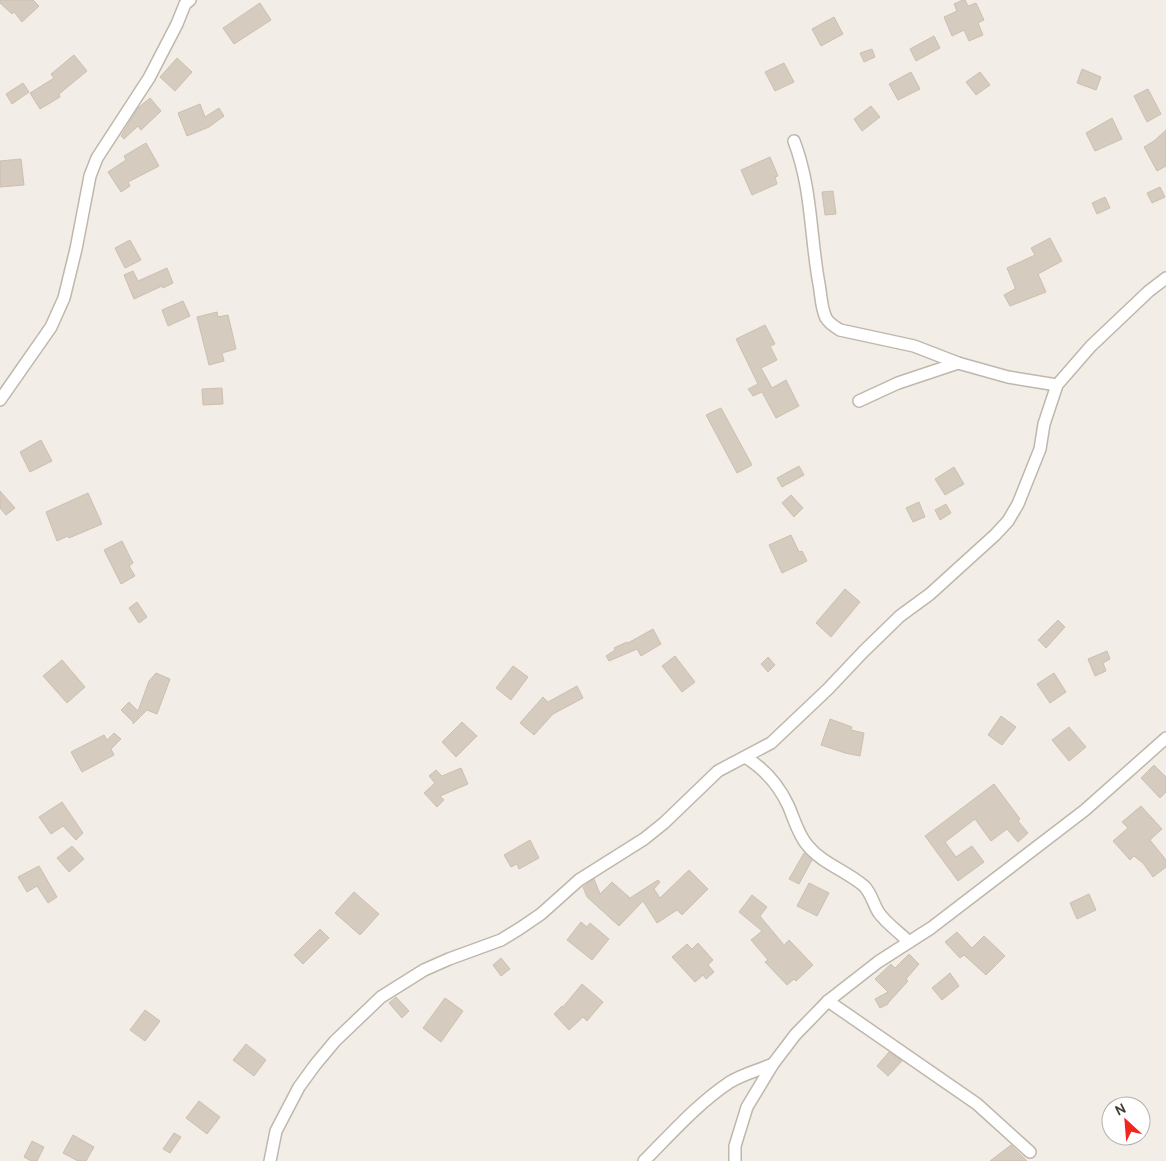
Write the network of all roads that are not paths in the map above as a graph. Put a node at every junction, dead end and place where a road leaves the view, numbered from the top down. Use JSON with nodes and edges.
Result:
{"nodes":[{"id":1,"x":185,"y":1,"type":"edge"},
{"id":2,"x":794,"y":141,"type":"dead end"},
{"id":3,"x":1166,"y":278,"type":"edge"},
{"id":4,"x":958,"y":363,"type":"junction"},
{"id":5,"x":1057,"y":385,"type":"junction"},
{"id":6,"x":0,"y":400,"type":"edge"},
{"id":7,"x":859,"y":401,"type":"dead end"},
{"id":8,"x":1166,"y":738,"type":"edge"},
{"id":9,"x":745,"y":757,"type":"junction"},
{"id":10,"x":909,"y":942,"type":"junction"},
{"id":11,"x":828,"y":1001,"type":"junction"},
{"id":12,"x":773,"y":1064,"type":"junction"},
{"id":13,"x":1030,"y":1152,"type":"dead end"},
{"id":14,"x":270,"y":1161,"type":"edge"},
{"id":15,"x":644,"y":1161,"type":"edge"},
{"id":16,"x":735,"y":1161,"type":"edge"}],
"edges":[{"from":1,"to":6,"type":"street"},
{"from":2,"to":4,"type":"street"},
{"from":3,"to":5,"type":"street"},
{"from":4,"to":5,"type":"street"},
{"from":4,"to":7,"type":"street"},
{"from":5,"to":9,"type":"street"},
{"from":8,"to":10,"type":"street"},
{"from":9,"to":10,"type":"street"},
{"from":9,"to":14,"type":"street"},
{"from":10,"to":11,"type":"street"},
{"from":11,"to":12,"type":"street"},
{"from":11,"to":13,"type":"street"},
{"from":12,"to":15,"type":"street"},
{"from":12,"to":16,"type":"street"}]}
